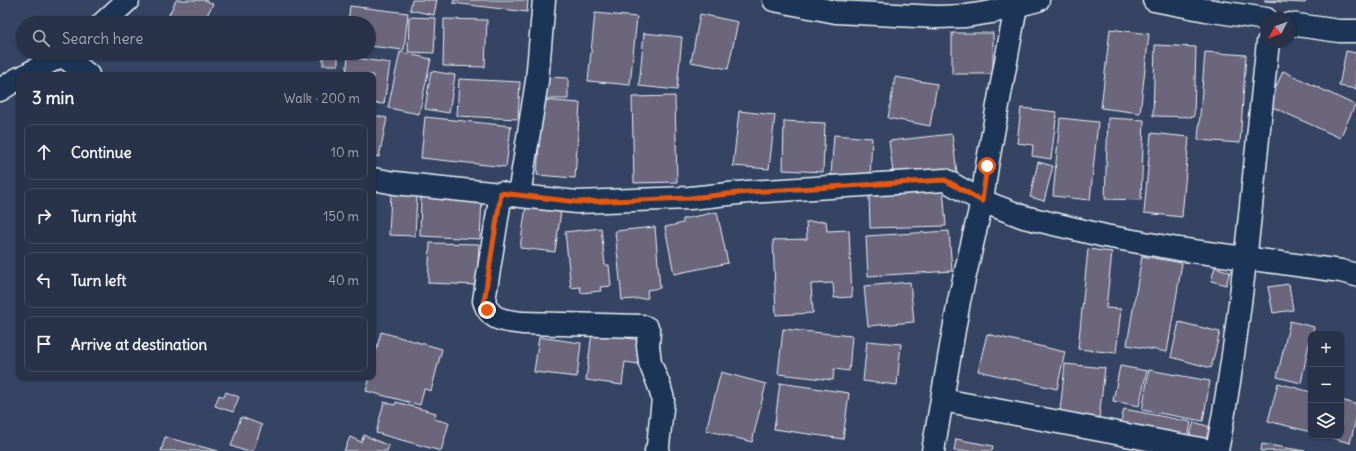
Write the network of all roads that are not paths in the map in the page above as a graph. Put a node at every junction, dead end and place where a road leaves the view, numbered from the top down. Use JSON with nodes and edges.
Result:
{"nodes":[{"id":1,"x":128,"y":0,"type":"edge"},
{"id":2,"x":544,"y":0,"type":"edge"},
{"id":3,"x":774,"y":0,"type":"edge"},
{"id":4,"x":1038,"y":0,"type":"edge"},
{"id":5,"x":1154,"y":0,"type":"edge"},
{"id":6,"x":1016,"y":6,"type":"junction"},
{"id":7,"x":111,"y":16,"type":"edge"},
{"id":8,"x":1260,"y":18,"type":"edge"},
{"id":9,"x":1296,"y":25,"type":"edge"},
{"id":10,"x":1356,"y":31,"type":"edge"},
{"id":11,"x":1267,"y":48,"type":"edge"},
{"id":12,"x":53,"y":60,"type":"edge"},
{"id":13,"x":71,"y":60,"type":"edge"},
{"id":14,"x":31,"y":72,"type":"edge"},
{"id":15,"x":85,"y":72,"type":"edge"},
{"id":16,"x":16,"y":80,"type":"edge"},
{"id":17,"x":0,"y":90,"type":"edge"},
{"id":18,"x":376,"y":180,"type":"edge"},
{"id":19,"x":510,"y":194,"type":"junction"},
{"id":20,"x":982,"y":201,"type":"junction"},
{"id":21,"x":1245,"y":258,"type":"junction"},
{"id":22,"x":1356,"y":275,"type":"edge"},
{"id":23,"x":943,"y":400,"type":"junction"},
{"id":24,"x":656,"y":451,"type":"edge"},
{"id":25,"x":933,"y":451,"type":"edge"},
{"id":26,"x":1211,"y":451,"type":"edge"},
{"id":27,"x":1217,"y":451,"type":"edge"}],
"edges":[{"from":1,"to":7,"type":"street"},
{"from":2,"to":19,"type":"street"},
{"from":3,"to":6,"type":"street"},
{"from":4,"to":6,"type":"street"},
{"from":5,"to":8,"type":"street"},
{"from":6,"to":20,"type":"street"},
{"from":9,"to":10,"type":"street"},
{"from":11,"to":21,"type":"street"},
{"from":12,"to":14,"type":"street"},
{"from":13,"to":15,"type":"street"},
{"from":16,"to":17,"type":"street"},
{"from":18,"to":19,"type":"street"},
{"from":19,"to":20,"type":"street"},
{"from":19,"to":24,"type":"street"},
{"from":20,"to":21,"type":"street"},
{"from":20,"to":23,"type":"street"},
{"from":21,"to":22,"type":"street"},
{"from":21,"to":27,"type":"street"},
{"from":23,"to":25,"type":"street"},
{"from":23,"to":26,"type":"street"}]}
